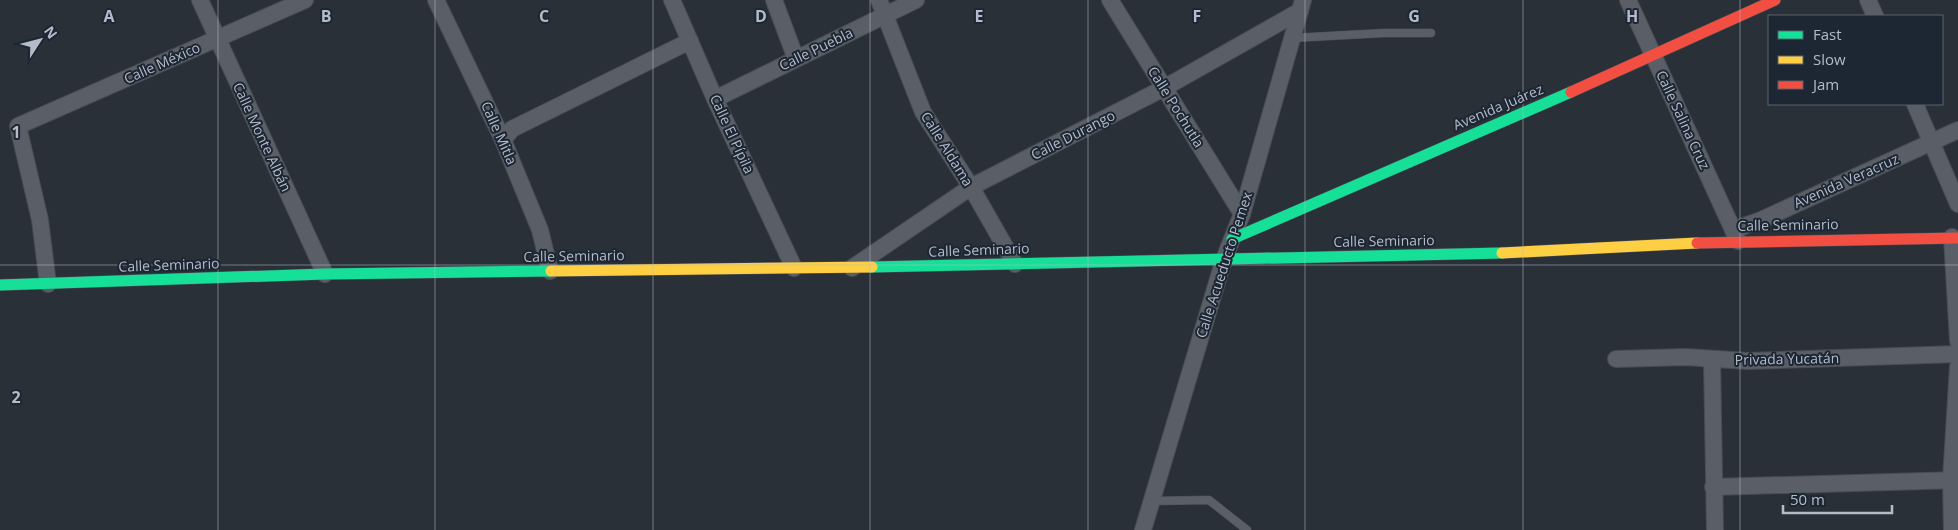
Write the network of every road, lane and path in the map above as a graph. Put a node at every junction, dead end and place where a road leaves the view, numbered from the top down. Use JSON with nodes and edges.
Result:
{"nodes":[{"id":1,"x":200,"y":0,"type":"edge"},
{"id":2,"x":305,"y":0,"type":"edge"},
{"id":3,"x":436,"y":0,"type":"edge"},
{"id":4,"x":672,"y":0,"type":"edge"},
{"id":5,"x":774,"y":0,"type":"edge"},
{"id":6,"x":879,"y":0,"type":"edge"},
{"id":7,"x":916,"y":0,"type":"edge"},
{"id":8,"x":1110,"y":0,"type":"edge"},
{"id":9,"x":1628,"y":0,"type":"edge"},
{"id":10,"x":1775,"y":0,"type":"edge"},
{"id":11,"x":1868,"y":0,"type":"edge"},
{"id":12,"x":1301,"y":6,"type":"edge"},
{"id":13,"x":1875,"y":15,"type":"edge"},
{"id":14,"x":885,"y":16,"type":"junction"},
{"id":15,"x":1431,"y":33,"type":"dead end"},
{"id":16,"x":1292,"y":38,"type":"junction"},
{"id":17,"x":217,"y":39,"type":"junction"},
{"id":18,"x":690,"y":41,"type":"junction"},
{"id":19,"x":1653,"y":56,"type":"junction"},
{"id":20,"x":796,"y":59,"type":"junction"},
{"id":21,"x":1164,"y":88,"type":"junction"},
{"id":22,"x":715,"y":98,"type":"junction"},
{"id":23,"x":1915,"y":105,"type":"edge"},
{"id":24,"x":1958,"y":130,"type":"edge"},
{"id":25,"x":503,"y":140,"type":"junction"},
{"id":26,"x":1933,"y":142,"type":"junction"},
{"id":27,"x":971,"y":187,"type":"junction"},
{"id":28,"x":1958,"y":204,"type":"edge"},
{"id":29,"x":1242,"y":214,"type":"junction"},
{"id":30,"x":1735,"y":235,"type":"junction"},
{"id":31,"x":1955,"y":237,"type":"edge"},
{"id":32,"x":1232,"y":239,"type":"junction"},
{"id":33,"x":1224,"y":259,"type":"junction"},
{"id":34,"x":1015,"y":264,"type":"junction"},
{"id":35,"x":794,"y":268,"type":"junction"},
{"id":36,"x":851,"y":268,"type":"junction"},
{"id":37,"x":550,"y":271,"type":"junction"},
{"id":38,"x":324,"y":274,"type":"junction"},
{"id":39,"x":48,"y":284,"type":"junction"},
{"id":40,"x":0,"y":285,"type":"edge"},
{"id":41,"x":1958,"y":341,"type":"edge"},
{"id":42,"x":1958,"y":354,"type":"edge"},
{"id":43,"x":1616,"y":359,"type":"dead end"},
{"id":44,"x":1712,"y":360,"type":"junction"},
{"id":45,"x":1958,"y":366,"type":"edge"},
{"id":46,"x":1955,"y":480,"type":"edge"},
{"id":47,"x":1714,"y":487,"type":"junction"},
{"id":48,"x":1151,"y":501,"type":"junction"},
{"id":49,"x":1143,"y":530,"type":"edge"},
{"id":50,"x":1247,"y":530,"type":"edge"},
{"id":51,"x":1715,"y":530,"type":"edge"},
{"id":52,"x":1952,"y":530,"type":"edge"}],
"edges":[{"from":1,"to":17,"type":"street","name":"Calle Monte Albán"},
{"from":2,"to":17,"type":"street","name":"Calle México"},
{"from":3,"to":25,"type":"street","name":"Calle Mitla"},
{"from":4,"to":18,"type":"street","name":"Calle El Pípila"},
{"from":5,"to":20,"type":"street"},
{"from":6,"to":14,"type":"street","name":"Calle Aldama"},
{"from":7,"to":14,"type":"street","name":"Calle Puebla"},
{"from":8,"to":21,"type":"street","name":"Calle Pochutla"},
{"from":9,"to":19,"type":"street","name":"Calle Salina Cruz"},
{"from":10,"to":19,"type":"street","name":"Avenida Juárez"},
{"from":11,"to":13,"type":"street"},
{"from":12,"to":16,"type":"street","name":"Calle Acueducto Pemex"},
{"from":12,"to":21,"type":"street","name":"Calle Durango"},
{"from":14,"to":20,"type":"street","name":"Calle Puebla"},
{"from":14,"to":27,"type":"street","name":"Calle Aldama"},
{"from":15,"to":16,"type":"lane"},
{"from":16,"to":29,"type":"street","name":"Calle Acueducto Pemex"},
{"from":17,"to":38,"type":"street","name":"Calle Monte Albán"},
{"from":17,"to":39,"type":"street","name":"Calle México"},
{"from":18,"to":22,"type":"street","name":"Calle El Pípila"},
{"from":18,"to":25,"type":"street"},
{"from":19,"to":30,"type":"street","name":"Calle Salina Cruz"},
{"from":19,"to":32,"type":"street","name":"Avenida Juárez"},
{"from":20,"to":22,"type":"street","name":"Calle Puebla"},
{"from":21,"to":27,"type":"street","name":"Calle Durango"},
{"from":21,"to":29,"type":"street","name":"Calle Pochutla"},
{"from":22,"to":35,"type":"street","name":"Calle El Pípila"},
{"from":23,"to":26,"type":"street"},
{"from":24,"to":26,"type":"street","name":"Avenida Veracruz"},
{"from":25,"to":37,"type":"street","name":"Calle Mitla"},
{"from":26,"to":28,"type":"street"},
{"from":26,"to":30,"type":"street","name":"Avenida Veracruz"},
{"from":27,"to":34,"type":"street","name":"Calle Aldama"},
{"from":27,"to":36,"type":"street","name":"Calle Durango"},
{"from":29,"to":32,"type":"street","name":"Calle Acueducto Pemex"},
{"from":30,"to":31,"type":"street","name":"Calle Seminario"},
{"from":30,"to":33,"type":"street","name":"Calle Seminario"},
{"from":31,"to":41,"type":"street"},
{"from":32,"to":33,"type":"street","name":"Calle Acueducto Pemex"},
{"from":33,"to":34,"type":"street","name":"Calle Seminario"},
{"from":33,"to":48,"type":"street","name":"Calle Acueducto Pemex"},
{"from":34,"to":36,"type":"street","name":"Calle Seminario"},
{"from":35,"to":36,"type":"street","name":"Calle Seminario"},
{"from":35,"to":37,"type":"street","name":"Calle Seminario"},
{"from":37,"to":38,"type":"street","name":"Calle Seminario"},
{"from":38,"to":39,"type":"street","name":"Calle Seminario"},
{"from":39,"to":40,"type":"street","name":"Calle Seminario"},
{"from":42,"to":44,"type":"street","name":"Privada Yucatán"},
{"from":43,"to":44,"type":"street","name":"Privada Yucatán"},
{"from":44,"to":47,"type":"street"},
{"from":45,"to":46,"type":"street"},
{"from":46,"to":47,"type":"street"},
{"from":46,"to":52,"type":"street"},
{"from":47,"to":51,"type":"street"},
{"from":48,"to":49,"type":"street","name":"Calle Acueducto Pemex"},
{"from":48,"to":50,"type":"lane"}]}
